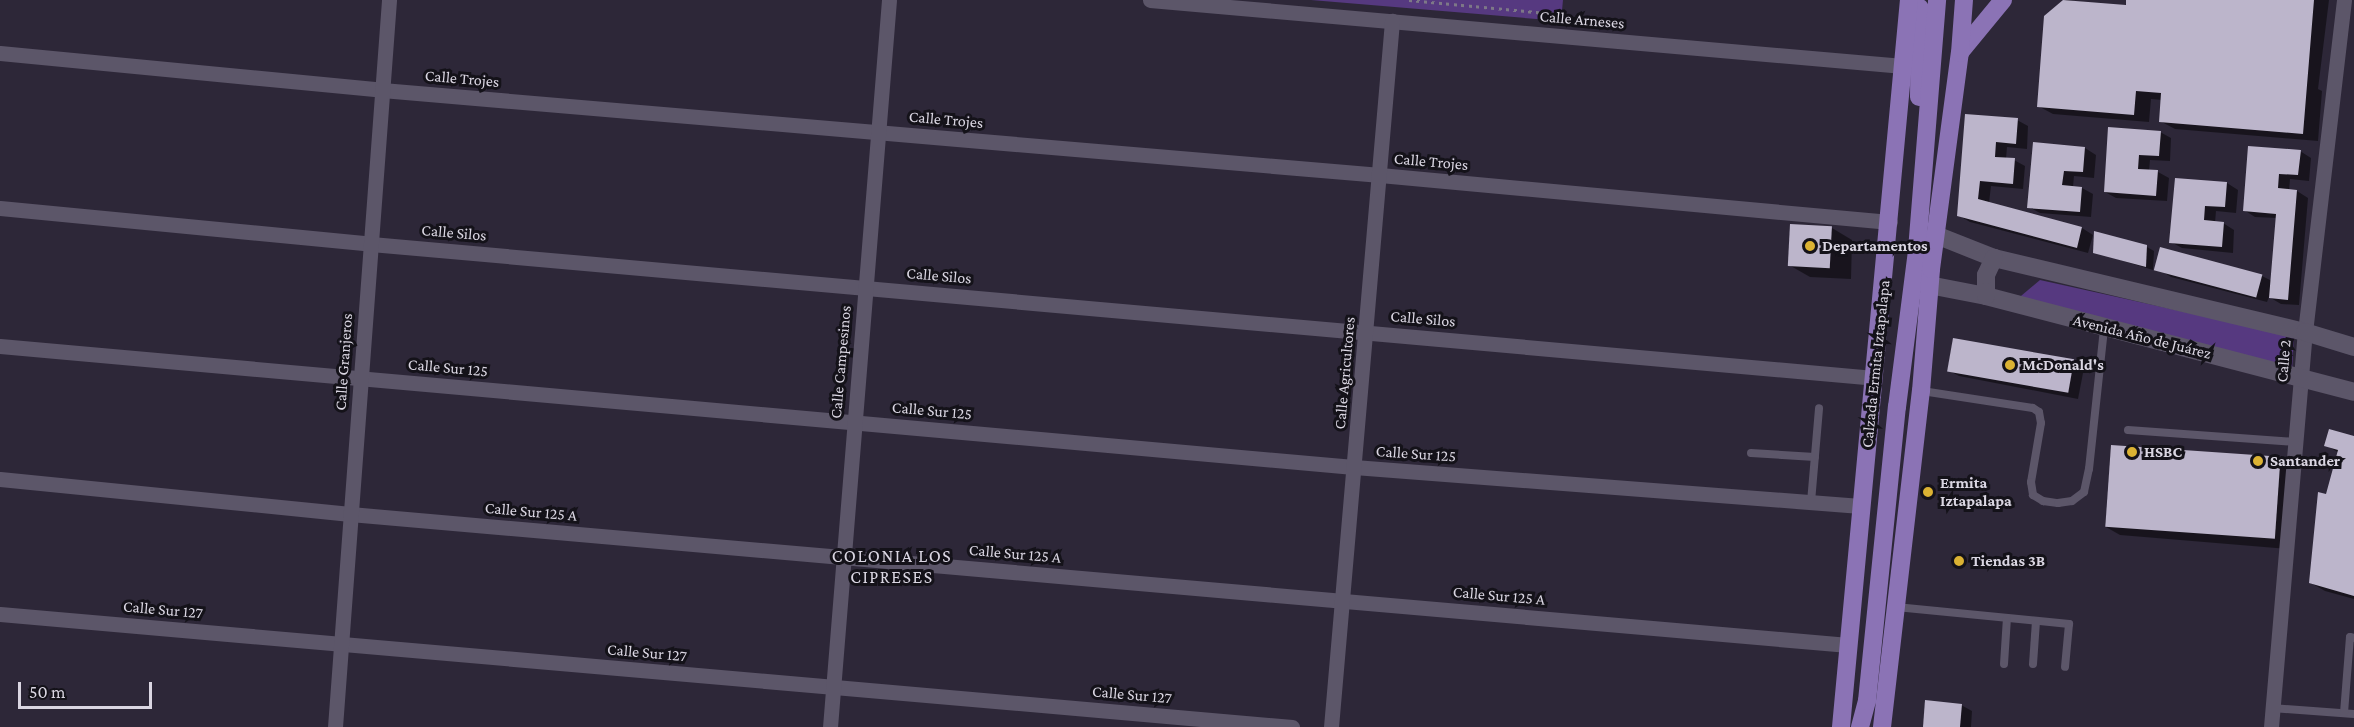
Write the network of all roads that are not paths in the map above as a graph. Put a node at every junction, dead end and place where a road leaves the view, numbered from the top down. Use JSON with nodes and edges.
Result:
{"nodes":[{"id":1,"x":389,"y":0,"type":"edge"},
{"id":2,"x":889,"y":0,"type":"edge"},
{"id":3,"x":1150,"y":0,"type":"edge"},
{"id":4,"x":1909,"y":0,"type":"edge"},
{"id":5,"x":1921,"y":0,"type":"edge"},
{"id":6,"x":1937,"y":0,"type":"edge"},
{"id":7,"x":1964,"y":0,"type":"edge"},
{"id":8,"x":2003,"y":0,"type":"edge"},
{"id":9,"x":2344,"y":0,"type":"edge"},
{"id":10,"x":1392,"y":21,"type":"junction"},
{"id":11,"x":0,"y":53,"type":"edge"},
{"id":12,"x":1960,"y":53,"type":"junction"},
{"id":13,"x":1903,"y":66,"type":"junction"},
{"id":14,"x":382,"y":90,"type":"junction"},
{"id":15,"x":878,"y":132,"type":"junction"},
{"id":16,"x":1380,"y":175,"type":"junction"},
{"id":17,"x":0,"y":208,"type":"edge"},
{"id":18,"x":1890,"y":222,"type":"junction"},
{"id":19,"x":1936,"y":235,"type":"junction"},
{"id":20,"x":371,"y":244,"type":"junction"},
{"id":21,"x":1994,"y":258,"type":"junction"},
{"id":22,"x":1929,"y":285,"type":"junction"},
{"id":23,"x":865,"y":288,"type":"junction"},
{"id":24,"x":1986,"y":296,"type":"junction"},
{"id":25,"x":2104,"y":328,"type":"junction"},
{"id":26,"x":1366,"y":332,"type":"junction"},
{"id":27,"x":2305,"y":332,"type":"junction"},
{"id":28,"x":0,"y":345,"type":"edge"},
{"id":29,"x":2354,"y":346,"type":"edge"},
{"id":30,"x":2301,"y":377,"type":"junction"},
{"id":31,"x":361,"y":378,"type":"junction"},
{"id":32,"x":1874,"y":378,"type":"junction"},
{"id":33,"x":1920,"y":391,"type":"junction"},
{"id":34,"x":2354,"y":392,"type":"edge"},
{"id":35,"x":1819,"y":408,"type":"dead end"},
{"id":36,"x":854,"y":422,"type":"junction"},
{"id":37,"x":2128,"y":430,"type":"dead end"},
{"id":38,"x":2295,"y":442,"type":"junction"},
{"id":39,"x":1751,"y":453,"type":"dead end"},
{"id":40,"x":1815,"y":457,"type":"junction"},
{"id":41,"x":1354,"y":467,"type":"junction"},
{"id":42,"x":0,"y":479,"type":"edge"},
{"id":43,"x":1811,"y":502,"type":"junction"},
{"id":44,"x":1861,"y":506,"type":"junction"},
{"id":45,"x":350,"y":514,"type":"junction"},
{"id":46,"x":844,"y":557,"type":"junction"},
{"id":47,"x":1342,"y":600,"type":"junction"},
{"id":48,"x":1896,"y":607,"type":"junction"},
{"id":49,"x":0,"y":614,"type":"edge"},
{"id":50,"x":2007,"y":618,"type":"junction"},
{"id":51,"x":2036,"y":621,"type":"junction"},
{"id":52,"x":2354,"y":638,"type":"edge"},
{"id":53,"x":340,"y":644,"type":"junction"},
{"id":54,"x":1848,"y":645,"type":"junction"},
{"id":55,"x":2004,"y":664,"type":"dead end"},
{"id":56,"x":2033,"y":664,"type":"dead end"},
{"id":57,"x":2064,"y":667,"type":"dead end"},
{"id":58,"x":833,"y":687,"type":"junction"},
{"id":59,"x":2272,"y":708,"type":"junction"},
{"id":60,"x":2344,"y":713,"type":"junction"},
{"id":61,"x":2354,"y":714,"type":"edge"},
{"id":62,"x":335,"y":727,"type":"edge"},
{"id":63,"x":830,"y":727,"type":"edge"},
{"id":64,"x":1292,"y":727,"type":"edge"},
{"id":65,"x":1331,"y":727,"type":"edge"},
{"id":66,"x":1841,"y":727,"type":"edge"},
{"id":67,"x":1860,"y":727,"type":"edge"},
{"id":68,"x":1882,"y":727,"type":"edge"},
{"id":69,"x":2271,"y":727,"type":"edge"}],
"edges":[{"from":1,"to":14,"type":"street","name":"Calle Granjeros"},
{"from":2,"to":15,"type":"street","name":"Calle Campesinos"},
{"from":3,"to":10,"type":"street","name":"Calle Arneses"},
{"from":4,"to":13,"type":"main road","name":"Calzada Ermita Iztapalapa"},
{"from":5,"to":19,"type":"main road"},
{"from":6,"to":67,"type":"main road","name":"Calzada Ermita Iztapalapa"},
{"from":7,"to":12,"type":"main road"},
{"from":8,"to":12,"type":"main road"},
{"from":9,"to":27,"type":"street","name":"Calle 2"},
{"from":10,"to":13,"type":"street","name":"Calle Arneses"},
{"from":10,"to":16,"type":"street","name":"Calle Agricultores"},
{"from":11,"to":14,"type":"street","name":"Calle Trojes"},
{"from":12,"to":19,"type":"main road"},
{"from":13,"to":18,"type":"main road","name":"Calzada Ermita Iztapalapa"},
{"from":14,"to":15,"type":"street","name":"Calle Trojes"},
{"from":14,"to":20,"type":"street","name":"Calle Granjeros"},
{"from":15,"to":16,"type":"street","name":"Calle Trojes"},
{"from":15,"to":23,"type":"street","name":"Calle Campesinos"},
{"from":16,"to":18,"type":"street","name":"Calle Trojes"},
{"from":16,"to":26,"type":"street","name":"Calle Agricultores"},
{"from":17,"to":20,"type":"street","name":"Calle Silos"},
{"from":18,"to":32,"type":"main road","name":"Calzada Ermita Iztapalapa"},
{"from":19,"to":21,"type":"main road"},
{"from":19,"to":22,"type":"main road"},
{"from":20,"to":23,"type":"street","name":"Calle Silos"},
{"from":20,"to":31,"type":"street","name":"Calle Granjeros"},
{"from":21,"to":24,"type":"main road"},
{"from":21,"to":27,"type":"main road"},
{"from":22,"to":24,"type":"main road","name":"Avenida Año de Juárez"},
{"from":22,"to":33,"type":"main road"},
{"from":23,"to":26,"type":"street","name":"Calle Silos"},
{"from":23,"to":36,"type":"street","name":"Calle Campesinos"},
{"from":24,"to":25,"type":"main road","name":"Avenida Año de Juárez"},
{"from":25,"to":30,"type":"main road","name":"Avenida Año de Juárez"},
{"from":25,"to":33,"type":"lane"},
{"from":26,"to":32,"type":"street","name":"Calle Silos"},
{"from":26,"to":41,"type":"street","name":"Calle Agricultores"},
{"from":27,"to":29,"type":"main road"},
{"from":27,"to":30,"type":"street","name":"Calle 2"},
{"from":28,"to":31,"type":"street","name":"Calle Sur 125"},
{"from":30,"to":34,"type":"main road","name":"Avenida Año de Juárez"},
{"from":30,"to":38,"type":"street","name":"Calle 2"},
{"from":31,"to":36,"type":"street","name":"Calle Sur 125"},
{"from":31,"to":45,"type":"street","name":"Calle Granjeros"},
{"from":32,"to":44,"type":"main road","name":"Calzada Ermita Iztapalapa"},
{"from":33,"to":48,"type":"main road"},
{"from":35,"to":40,"type":"lane"},
{"from":36,"to":41,"type":"street","name":"Calle Sur 125"},
{"from":36,"to":46,"type":"street","name":"Calle Campesinos"},
{"from":37,"to":38,"type":"lane"},
{"from":38,"to":59,"type":"street","name":"Calle 2"},
{"from":39,"to":40,"type":"lane"},
{"from":40,"to":43,"type":"lane"},
{"from":41,"to":43,"type":"street","name":"Calle Sur 125"},
{"from":41,"to":47,"type":"street","name":"Calle Agricultores"},
{"from":42,"to":45,"type":"street","name":"Calle Sur 125 A"},
{"from":43,"to":44,"type":"street","name":"Calle Sur 125"},
{"from":44,"to":54,"type":"main road","name":"Calzada Ermita Iztapalapa"},
{"from":45,"to":46,"type":"street","name":"Calle Sur 125 A"},
{"from":45,"to":53,"type":"street","name":"Calle Granjeros"},
{"from":46,"to":47,"type":"street","name":"Calle Sur 125 A"},
{"from":46,"to":58,"type":"street","name":"Calle Campesinos"},
{"from":47,"to":54,"type":"street","name":"Calle Sur 125 A"},
{"from":47,"to":65,"type":"street","name":"Calle Agricultores"},
{"from":48,"to":50,"type":"lane"},
{"from":48,"to":68,"type":"main road"},
{"from":49,"to":53,"type":"street","name":"Calle Sur 127"},
{"from":50,"to":51,"type":"lane"},
{"from":50,"to":55,"type":"lane"},
{"from":51,"to":56,"type":"lane"},
{"from":51,"to":57,"type":"lane"},
{"from":52,"to":60,"type":"lane"},
{"from":53,"to":58,"type":"street","name":"Calle Sur 127"},
{"from":53,"to":62,"type":"street","name":"Calle Granjeros"},
{"from":54,"to":66,"type":"main road","name":"Calzada Ermita Iztapalapa"},
{"from":58,"to":63,"type":"street","name":"Calle Campesinos"},
{"from":58,"to":64,"type":"street","name":"Calle Sur 127"},
{"from":59,"to":60,"type":"lane"},
{"from":59,"to":69,"type":"street","name":"Calle 2"},
{"from":60,"to":61,"type":"lane"}]}
